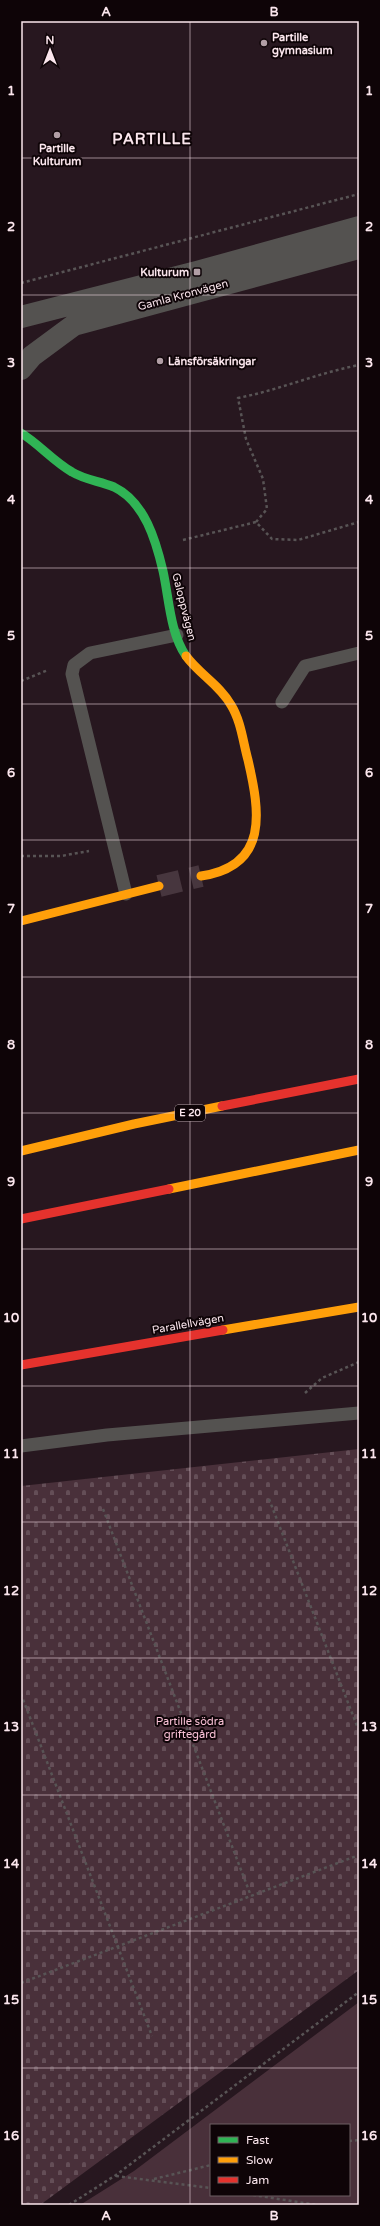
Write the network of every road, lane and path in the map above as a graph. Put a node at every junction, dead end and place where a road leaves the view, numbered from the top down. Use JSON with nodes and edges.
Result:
{"nodes":[{"id":1,"x":359,"y":194,"type":"edge"},
{"id":2,"x":359,"y":227,"type":"edge"},
{"id":3,"x":359,"y":248,"type":"edge"},
{"id":4,"x":21,"y":283,"type":"edge"},
{"id":5,"x":21,"y":317,"type":"edge"},
{"id":6,"x":359,"y":365,"type":"edge"},
{"id":7,"x":21,"y":369,"type":"edge"},
{"id":8,"x":21,"y":433,"type":"edge"},
{"id":9,"x":256,"y":522,"type":"junction"},
{"id":10,"x":359,"y":522,"type":"edge"},
{"id":11,"x":155,"y":547,"type":"junction"},
{"id":12,"x":177,"y":634,"type":"junction"},
{"id":13,"x":359,"y":653,"type":"edge"},
{"id":14,"x":282,"y":702,"type":"dead end"},
{"id":15,"x":89,"y":851,"type":"dead end"},
{"id":16,"x":21,"y":856,"type":"edge"},
{"id":17,"x":201,"y":876,"type":"tunnel mouth"},
{"id":18,"x":159,"y":886,"type":"tunnel mouth"},
{"id":19,"x":126,"y":894,"type":"junction"},
{"id":20,"x":21,"y":921,"type":"edge"},
{"id":21,"x":359,"y":1079,"type":"edge"},
{"id":22,"x":359,"y":1150,"type":"edge"},
{"id":23,"x":21,"y":1151,"type":"edge"},
{"id":24,"x":21,"y":1219,"type":"edge"},
{"id":25,"x":359,"y":1307,"type":"edge"},
{"id":26,"x":21,"y":1364,"type":"edge"},
{"id":27,"x":359,"y":1413,"type":"edge"},
{"id":28,"x":21,"y":1446,"type":"edge"},
{"id":29,"x":269,"y":1499,"type":"dead end"},
{"id":30,"x":103,"y":1509,"type":"dead end"},
{"id":31,"x":21,"y":1694,"type":"edge"},
{"id":32,"x":359,"y":1732,"type":"edge"},
{"id":33,"x":359,"y":1855,"type":"edge"},
{"id":34,"x":251,"y":1896,"type":"junction"},
{"id":35,"x":117,"y":1947,"type":"junction"},
{"id":36,"x":21,"y":1984,"type":"edge"},
{"id":37,"x":359,"y":1992,"type":"edge"},
{"id":38,"x":152,"y":2036,"type":"dead end"},
{"id":39,"x":210,"y":2165,"type":"edge"},
{"id":40,"x":116,"y":2176,"type":"junction"},
{"id":41,"x":151,"y":2180,"type":"junction"},
{"id":42,"x":210,"y":2188,"type":"edge"},
{"id":43,"x":259,"y":2196,"type":"edge"},
{"id":44,"x":69,"y":2205,"type":"edge"},
{"id":45,"x":317,"y":2205,"type":"edge"}],
"edges":[{"from":1,"to":4,"type":"path"},
{"from":2,"to":5,"type":"street","name":"Gamla Kronvägen"},
{"from":3,"to":7,"type":"street","name":"Gamla Kronvägen"},
{"from":6,"to":9,"type":"path"},
{"from":8,"to":11,"type":"main road","name":"Galoppvägen"},
{"from":9,"to":10,"type":"path"},
{"from":9,"to":11,"type":"path"},
{"from":11,"to":12,"type":"main road","name":"Galoppvägen"},
{"from":12,"to":17,"type":"main road","name":"Galoppvägen"},
{"from":12,"to":19,"type":"lane"},
{"from":13,"to":14,"type":"lane"},
{"from":15,"to":16,"type":"path"},
{"from":18,"to":19,"type":"main road"},
{"from":19,"to":20,"type":"main road"},
{"from":21,"to":23,"type":"main road","number":"E 20"},
{"from":22,"to":24,"type":"main road"},
{"from":25,"to":26,"type":"main road","name":"Parallellvägen"},
{"from":27,"to":28,"type":"lane"},
{"from":29,"to":32,"type":"path"},
{"from":30,"to":34,"type":"path"},
{"from":31,"to":35,"type":"path"},
{"from":33,"to":34,"type":"path"},
{"from":34,"to":35,"type":"path"},
{"from":35,"to":36,"type":"path"},
{"from":35,"to":38,"type":"path"},
{"from":37,"to":40,"type":"path"},
{"from":39,"to":41,"type":"path"},
{"from":40,"to":41,"type":"path"},
{"from":40,"to":44,"type":"path"},
{"from":41,"to":42,"type":"path"},
{"from":43,"to":45,"type":"path"}]}
